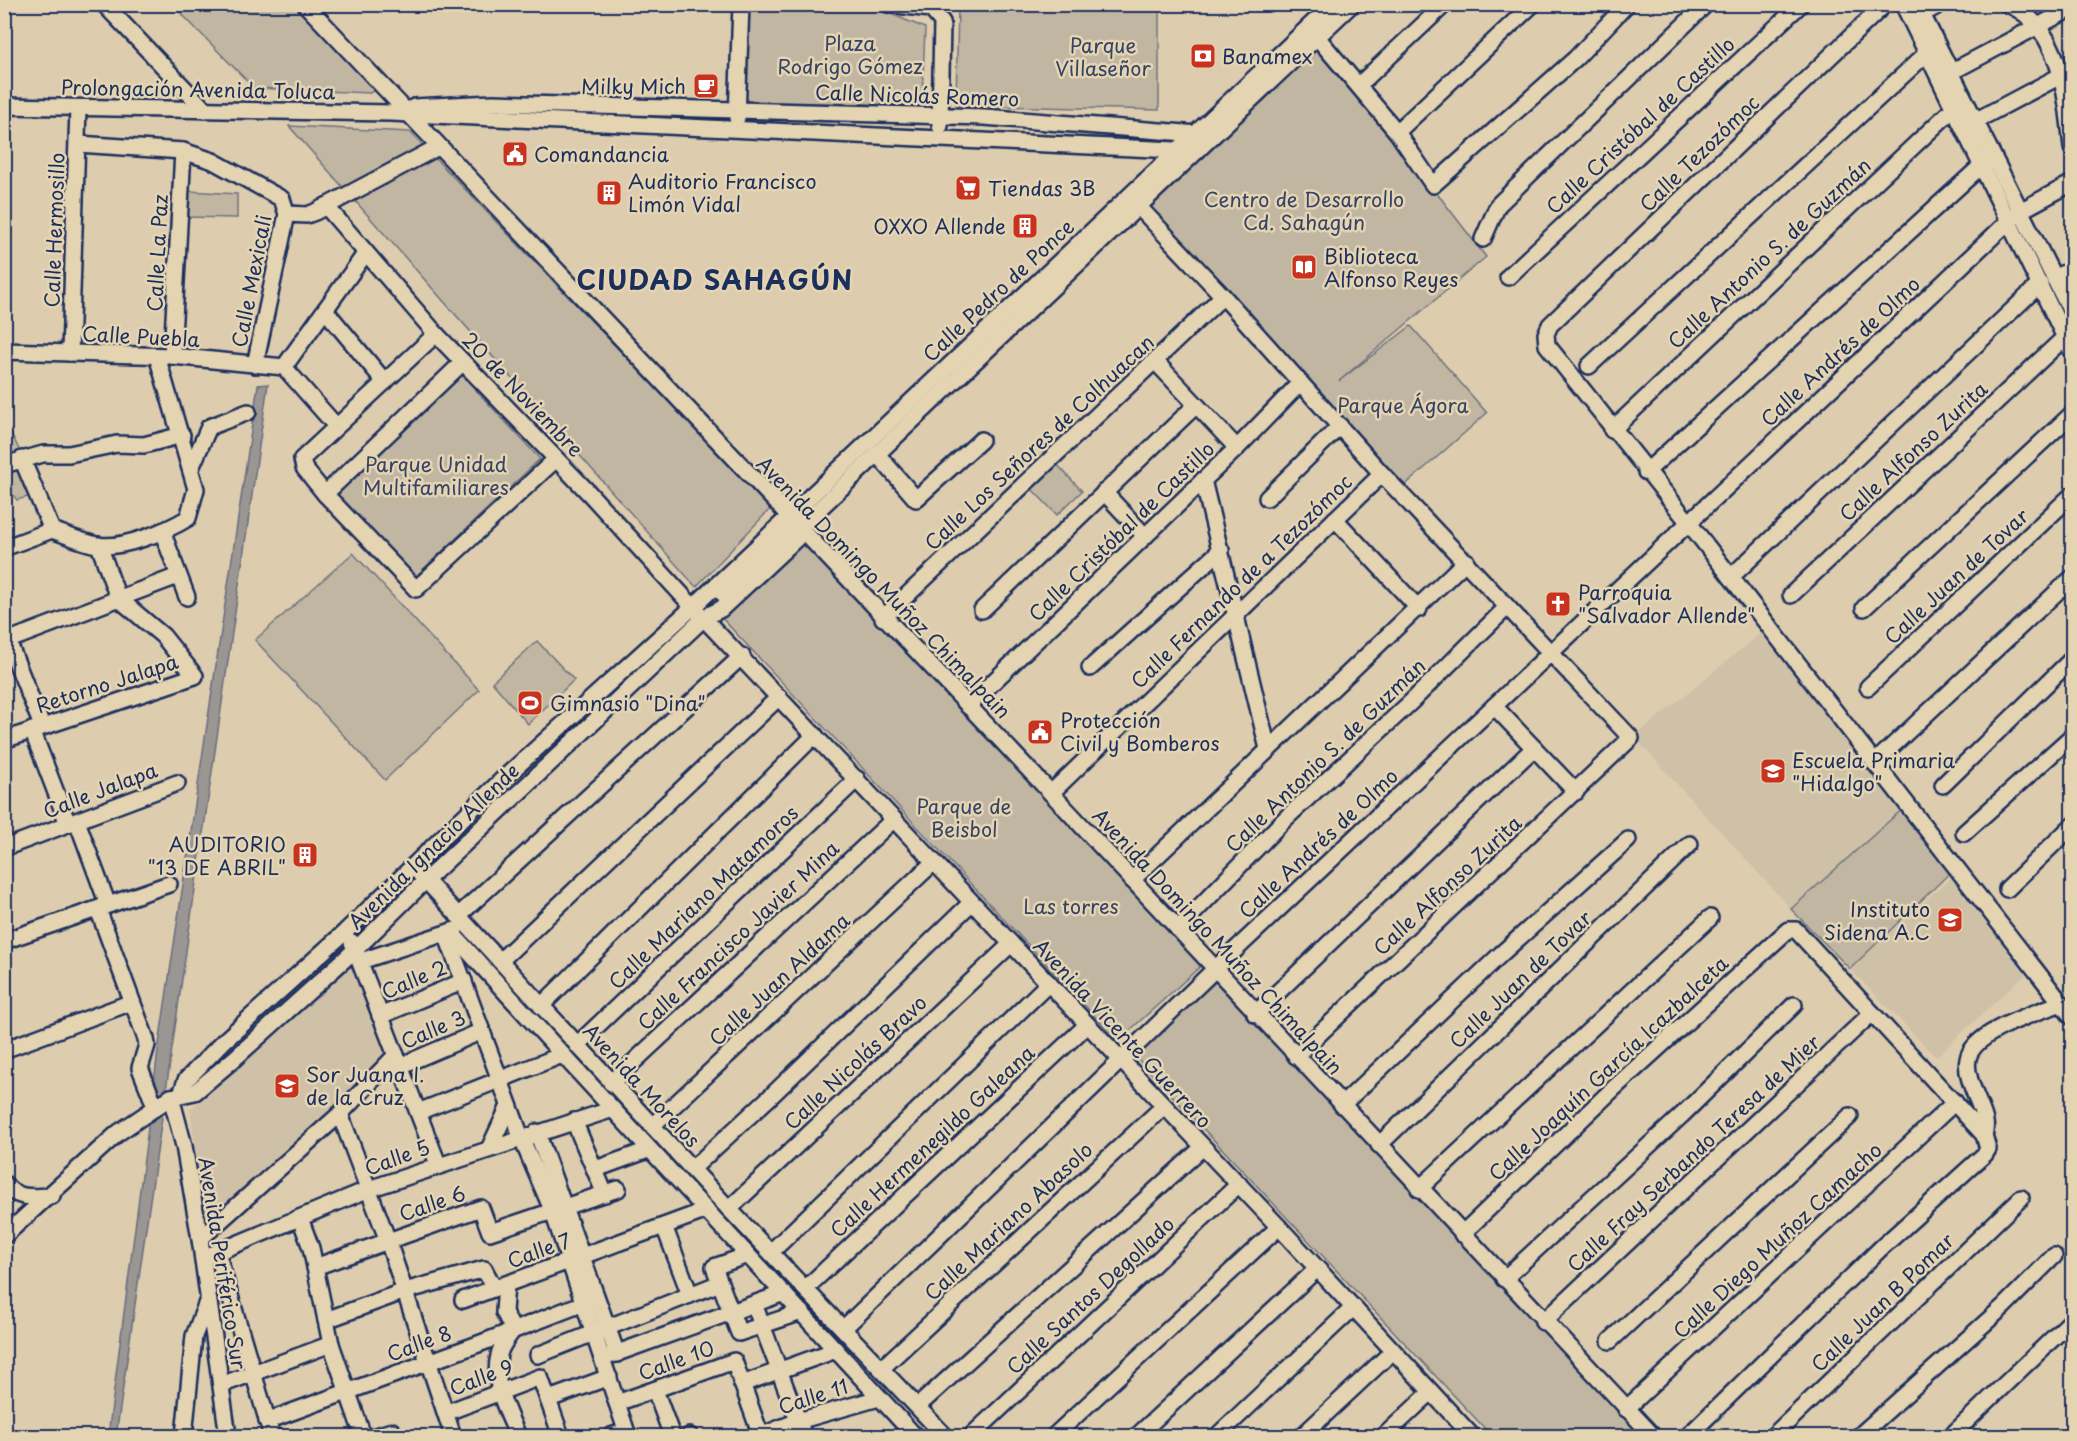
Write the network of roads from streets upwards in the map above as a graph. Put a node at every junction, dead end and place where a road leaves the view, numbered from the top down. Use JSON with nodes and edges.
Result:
{"nodes":[{"id":1,"x":104,"y":4,"type":"edge"},
{"id":2,"x":306,"y":4,"type":"edge"},
{"id":3,"x":741,"y":4,"type":"edge"},
{"id":4,"x":888,"y":4,"type":"edge"},
{"id":5,"x":1333,"y":4,"type":"edge"},
{"id":6,"x":1352,"y":4,"type":"edge"},
{"id":7,"x":1445,"y":4,"type":"edge"},
{"id":8,"x":1533,"y":4,"type":"edge"},
{"id":9,"x":1627,"y":4,"type":"edge"},
{"id":10,"x":1706,"y":4,"type":"edge"},
{"id":11,"x":1801,"y":4,"type":"edge"},
{"id":12,"x":1885,"y":4,"type":"edge"},
{"id":13,"x":1903,"y":4,"type":"edge"},
{"id":14,"x":1941,"y":4,"type":"edge"},
{"id":15,"x":2011,"y":6,"type":"edge"},
{"id":16,"x":2073,"y":8,"type":"edge"},
{"id":17,"x":1919,"y":9,"type":"edge"},
{"id":18,"x":2038,"y":27,"type":"junction"},
{"id":19,"x":1317,"y":37,"type":"junction"},
{"id":20,"x":1927,"y":53,"type":"junction"},
{"id":21,"x":1951,"y":72,"type":"junction"},
{"id":22,"x":2067,"y":76,"type":"edge"},
{"id":23,"x":1359,"y":85,"type":"junction"},
{"id":24,"x":493,"y":103,"type":"junction"},
{"id":25,"x":4,"y":106,"type":"edge"},
{"id":26,"x":78,"y":108,"type":"junction"},
{"id":27,"x":1954,"y":108,"type":"junction"},
{"id":28,"x":205,"y":110,"type":"junction"},
{"id":29,"x":738,"y":110,"type":"junction"},
{"id":30,"x":401,"y":112,"type":"junction"},
{"id":31,"x":867,"y":114,"type":"junction"},
{"id":32,"x":940,"y":117,"type":"junction"},
{"id":33,"x":492,"y":119,"type":"junction"},
{"id":34,"x":1975,"y":121,"type":"junction"},
{"id":35,"x":737,"y":130,"type":"junction"},
{"id":36,"x":1396,"y":132,"type":"junction"},
{"id":37,"x":1195,"y":134,"type":"junction"},
{"id":38,"x":866,"y":135,"type":"junction"},
{"id":39,"x":1214,"y":135,"type":"junction"},
{"id":40,"x":939,"y":138,"type":"junction"},
{"id":41,"x":78,"y":144,"type":"junction"},
{"id":42,"x":438,"y":147,"type":"junction"},
{"id":43,"x":2073,"y":148,"type":"edge"},
{"id":44,"x":1178,"y":149,"type":"junction"},
{"id":45,"x":183,"y":151,"type":"junction"},
{"id":46,"x":1197,"y":151,"type":"junction"},
{"id":47,"x":1987,"y":160,"type":"junction"},
{"id":48,"x":2073,"y":183,"type":"edge"},
{"id":49,"x":326,"y":206,"type":"junction"},
{"id":50,"x":1138,"y":207,"type":"junction"},
{"id":51,"x":293,"y":213,"type":"junction"},
{"id":52,"x":2014,"y":216,"type":"junction"},
{"id":53,"x":1483,"y":238,"type":"dead end"},
{"id":54,"x":364,"y":254,"type":"junction"},
{"id":55,"x":2073,"y":270,"type":"edge"},
{"id":56,"x":1508,"y":277,"type":"dead end"},
{"id":57,"x":2054,"y":277,"type":"junction"},
{"id":58,"x":2040,"y":284,"type":"junction"},
{"id":59,"x":1223,"y":296,"type":"junction"},
{"id":60,"x":325,"y":310,"type":"junction"},
{"id":61,"x":2073,"y":314,"type":"edge"},
{"id":62,"x":436,"y":334,"type":"junction"},
{"id":63,"x":2065,"y":337,"type":"junction"},
{"id":64,"x":4,"y":351,"type":"edge"},
{"id":65,"x":2073,"y":352,"type":"edge"},
{"id":66,"x":70,"y":353,"type":"junction"},
{"id":67,"x":157,"y":356,"type":"junction"},
{"id":68,"x":172,"y":356,"type":"junction"},
{"id":69,"x":1155,"y":361,"type":"junction"},
{"id":70,"x":463,"y":362,"type":"junction"},
{"id":71,"x":270,"y":366,"type":"junction"},
{"id":72,"x":1589,"y":366,"type":"dead end"},
{"id":73,"x":385,"y":382,"type":"junction"},
{"id":74,"x":1300,"y":383,"type":"junction"},
{"id":75,"x":1195,"y":405,"type":"junction"},
{"id":76,"x":248,"y":412,"type":"dead end"},
{"id":77,"x":2073,"y":414,"type":"edge"},
{"id":78,"x":336,"y":426,"type":"junction"},
{"id":79,"x":1340,"y":426,"type":"junction"},
{"id":80,"x":1612,"y":430,"type":"junction"},
{"id":81,"x":182,"y":435,"type":"junction"},
{"id":82,"x":981,"y":440,"type":"dead end"},
{"id":83,"x":1237,"y":448,"type":"junction"},
{"id":84,"x":877,"y":454,"type":"junction"},
{"id":85,"x":22,"y":459,"type":"junction"},
{"id":86,"x":556,"y":459,"type":"junction"},
{"id":87,"x":4,"y":465,"type":"edge"},
{"id":88,"x":191,"y":468,"type":"junction"},
{"id":89,"x":1646,"y":472,"type":"junction"},
{"id":90,"x":1382,"y":474,"type":"junction"},
{"id":91,"x":1203,"y":480,"type":"junction"},
{"id":92,"x":1104,"y":492,"type":"junction"},
{"id":93,"x":325,"y":494,"type":"junction"},
{"id":94,"x":2073,"y":495,"type":"edge"},
{"id":95,"x":1267,"y":498,"type":"dead end"},
{"id":96,"x":787,"y":517,"type":"junction"},
{"id":97,"x":1335,"y":519,"type":"junction"},
{"id":98,"x":1689,"y":523,"type":"junction"},
{"id":99,"x":799,"y":528,"type":"junction"},
{"id":100,"x":52,"y":530,"type":"junction"},
{"id":101,"x":162,"y":531,"type":"junction"},
{"id":102,"x":1145,"y":536,"type":"junction"},
{"id":103,"x":99,"y":546,"type":"junction"},
{"id":104,"x":4,"y":548,"type":"edge"},
{"id":105,"x":1221,"y":550,"type":"junction"},
{"id":106,"x":1464,"y":564,"type":"junction"},
{"id":107,"x":177,"y":576,"type":"junction"},
{"id":108,"x":1731,"y":577,"type":"junction"},
{"id":109,"x":2073,"y":578,"type":"edge"},
{"id":110,"x":1791,"y":595,"type":"dead end"},
{"id":111,"x":187,"y":597,"type":"dead end"},
{"id":112,"x":118,"y":598,"type":"junction"},
{"id":113,"x":693,"y":607,"type":"junction"},
{"id":114,"x":1864,"y":608,"type":"dead end"},
{"id":115,"x":1419,"y":609,"type":"junction"},
{"id":116,"x":982,"y":610,"type":"dead end"},
{"id":117,"x":1502,"y":612,"type":"dead end"},
{"id":118,"x":1235,"y":615,"type":"junction"},
{"id":119,"x":705,"y":617,"type":"junction"},
{"id":120,"x":883,"y":618,"type":"junction"},
{"id":121,"x":6,"y":642,"type":"edge"},
{"id":122,"x":1551,"y":651,"type":"junction"},
{"id":123,"x":742,"y":656,"type":"junction"},
{"id":124,"x":2073,"y":659,"type":"edge"},
{"id":125,"x":1090,"y":668,"type":"dead end"},
{"id":126,"x":1868,"y":687,"type":"dead end"},
{"id":127,"x":778,"y":697,"type":"junction"},
{"id":128,"x":968,"y":706,"type":"junction"},
{"id":129,"x":1494,"y":706,"type":"junction"},
{"id":130,"x":37,"y":728,"type":"junction"},
{"id":131,"x":815,"y":735,"type":"junction"},
{"id":132,"x":2073,"y":736,"type":"edge"},
{"id":133,"x":4,"y":740,"type":"edge"},
{"id":134,"x":1534,"y":748,"type":"junction"},
{"id":135,"x":1268,"y":749,"type":"junction"},
{"id":136,"x":1874,"y":764,"type":"junction"},
{"id":137,"x":857,"y":779,"type":"junction"},
{"id":138,"x":177,"y":783,"type":"dead end"},
{"id":139,"x":1943,"y":785,"type":"dead end"},
{"id":140,"x":1576,"y":792,"type":"junction"},
{"id":141,"x":1051,"y":793,"type":"junction"},
{"id":142,"x":894,"y":819,"type":"junction"},
{"id":143,"x":72,"y":823,"type":"junction"},
{"id":144,"x":2073,"y":826,"type":"edge"},
{"id":145,"x":1964,"y":833,"type":"dead end"},
{"id":146,"x":1628,"y":840,"type":"dead end"},
{"id":147,"x":1690,"y":844,"type":"dead end"},
{"id":148,"x":4,"y":848,"type":"edge"},
{"id":149,"x":934,"y":862,"type":"junction"},
{"id":150,"x":414,"y":867,"type":"junction"},
{"id":151,"x":1132,"y":880,"type":"junction"},
{"id":152,"x":425,"y":881,"type":"junction"},
{"id":153,"x":169,"y":884,"type":"dead end"},
{"id":154,"x":2007,"y":889,"type":"dead end"},
{"id":155,"x":970,"y":903,"type":"junction"},
{"id":156,"x":103,"y":907,"type":"junction"},
{"id":157,"x":1710,"y":918,"type":"dead end"},
{"id":158,"x":463,"y":921,"type":"junction"},
{"id":159,"x":1178,"y":929,"type":"junction"},
{"id":160,"x":345,"y":932,"type":"junction"},
{"id":161,"x":449,"y":932,"type":"junction"},
{"id":162,"x":4,"y":941,"type":"edge"},
{"id":163,"x":1011,"y":944,"type":"junction"},
{"id":164,"x":359,"y":955,"type":"junction"},
{"id":165,"x":500,"y":961,"type":"junction"},
{"id":166,"x":1215,"y":969,"type":"junction"},
{"id":167,"x":464,"y":981,"type":"junction"},
{"id":168,"x":1049,"y":983,"type":"junction"},
{"id":169,"x":132,"y":1002,"type":"junction"},
{"id":170,"x":2061,"y":1003,"type":"junction"},
{"id":171,"x":1794,"y":1005,"type":"dead end"},
{"id":172,"x":541,"y":1006,"type":"junction"},
{"id":173,"x":1872,"y":1013,"type":"junction"},
{"id":174,"x":1255,"y":1014,"type":"junction"},
{"id":175,"x":380,"y":1016,"type":"junction"},
{"id":176,"x":2073,"y":1017,"type":"edge"},
{"id":177,"x":1087,"y":1025,"type":"junction"},
{"id":178,"x":482,"y":1031,"type":"junction"},
{"id":179,"x":577,"y":1045,"type":"junction"},
{"id":180,"x":4,"y":1050,"type":"edge"},
{"id":181,"x":562,"y":1055,"type":"junction"},
{"id":182,"x":1296,"y":1056,"type":"junction"},
{"id":183,"x":1119,"y":1059,"type":"junction"},
{"id":184,"x":398,"y":1060,"type":"junction"},
{"id":185,"x":500,"y":1079,"type":"junction"},
{"id":186,"x":611,"y":1083,"type":"junction"},
{"id":187,"x":176,"y":1095,"type":"junction"},
{"id":188,"x":1955,"y":1102,"type":"junction"},
{"id":189,"x":1342,"y":1105,"type":"junction"},
{"id":190,"x":155,"y":1106,"type":"dead end"},
{"id":191,"x":509,"y":1106,"type":"junction"},
{"id":192,"x":1164,"y":1106,"type":"junction"},
{"id":193,"x":610,"y":1110,"type":"junction"},
{"id":194,"x":418,"y":1112,"type":"junction"},
{"id":195,"x":340,"y":1113,"type":"junction"},
{"id":196,"x":1850,"y":1116,"type":"dead end"},
{"id":197,"x":574,"y":1121,"type":"junction"},
{"id":198,"x":652,"y":1126,"type":"junction"},
{"id":199,"x":537,"y":1132,"type":"junction"},
{"id":200,"x":1984,"y":1135,"type":"junction"},
{"id":201,"x":521,"y":1137,"type":"junction"},
{"id":202,"x":1379,"y":1145,"type":"junction"},
{"id":203,"x":490,"y":1147,"type":"junction"},
{"id":204,"x":1203,"y":1147,"type":"junction"},
{"id":205,"x":648,"y":1150,"type":"junction"},
{"id":206,"x":438,"y":1164,"type":"junction"},
{"id":207,"x":692,"y":1168,"type":"junction"},
{"id":208,"x":596,"y":1169,"type":"junction"},
{"id":209,"x":4,"y":1183,"type":"edge"},
{"id":210,"x":1239,"y":1184,"type":"junction"},
{"id":211,"x":369,"y":1188,"type":"junction"},
{"id":212,"x":1419,"y":1189,"type":"junction"},
{"id":213,"x":52,"y":1196,"type":"junction"},
{"id":214,"x":2021,"y":1198,"type":"dead end"},
{"id":215,"x":729,"y":1209,"type":"junction"},
{"id":216,"x":559,"y":1210,"type":"junction"},
{"id":217,"x":706,"y":1210,"type":"junction"},
{"id":218,"x":300,"y":1218,"type":"junction"},
{"id":219,"x":664,"y":1226,"type":"junction"},
{"id":220,"x":1279,"y":1227,"type":"junction"},
{"id":221,"x":1462,"y":1234,"type":"junction"},
{"id":222,"x":4,"y":1236,"type":"edge"},
{"id":223,"x":200,"y":1239,"type":"junction"},
{"id":224,"x":388,"y":1241,"type":"junction"},
{"id":225,"x":771,"y":1252,"type":"junction"},
{"id":226,"x":210,"y":1255,"type":"junction"},
{"id":227,"x":747,"y":1255,"type":"junction"},
{"id":228,"x":2054,"y":1256,"type":"dead end"},
{"id":229,"x":576,"y":1258,"type":"junction"},
{"id":230,"x":315,"y":1267,"type":"junction"},
{"id":231,"x":1317,"y":1269,"type":"junction"},
{"id":232,"x":1504,"y":1279,"type":"junction"},
{"id":233,"x":720,"y":1283,"type":"junction"},
{"id":234,"x":500,"y":1286,"type":"junction"},
{"id":235,"x":805,"y":1289,"type":"junction"},
{"id":236,"x":405,"y":1291,"type":"junction"},
{"id":237,"x":784,"y":1293,"type":"junction"},
{"id":238,"x":690,"y":1295,"type":"junction"},
{"id":239,"x":463,"y":1300,"type":"dead end"},
{"id":240,"x":207,"y":1302,"type":"junction"},
{"id":241,"x":584,"y":1303,"type":"junction"},
{"id":242,"x":754,"y":1304,"type":"junction"},
{"id":243,"x":1354,"y":1307,"type":"junction"},
{"id":244,"x":802,"y":1311,"type":"junction"},
{"id":245,"x":731,"y":1312,"type":"junction"},
{"id":246,"x":326,"y":1320,"type":"junction"},
{"id":247,"x":2073,"y":1320,"type":"edge"},
{"id":248,"x":1543,"y":1322,"type":"junction"},
{"id":249,"x":762,"y":1327,"type":"junction"},
{"id":250,"x":844,"y":1328,"type":"junction"},
{"id":251,"x":513,"y":1330,"type":"junction"},
{"id":252,"x":601,"y":1331,"type":"junction"},
{"id":253,"x":1610,"y":1341,"type":"dead end"},
{"id":254,"x":331,"y":1344,"type":"junction"},
{"id":255,"x":837,"y":1350,"type":"junction"},
{"id":256,"x":1393,"y":1351,"type":"junction"},
{"id":257,"x":538,"y":1355,"type":"dead end"},
{"id":258,"x":610,"y":1356,"type":"junction"},
{"id":259,"x":428,"y":1362,"type":"junction"},
{"id":260,"x":882,"y":1368,"type":"junction"},
{"id":261,"x":252,"y":1372,"type":"junction"},
{"id":262,"x":779,"y":1372,"type":"junction"},
{"id":263,"x":609,"y":1377,"type":"junction"},
{"id":264,"x":742,"y":1384,"type":"junction"},
{"id":265,"x":220,"y":1385,"type":"junction"},
{"id":266,"x":655,"y":1390,"type":"junction"},
{"id":267,"x":346,"y":1392,"type":"junction"},
{"id":268,"x":1431,"y":1392,"type":"junction"},
{"id":269,"x":500,"y":1393,"type":"junction"},
{"id":270,"x":879,"y":1398,"type":"junction"},
{"id":271,"x":549,"y":1399,"type":"junction"},
{"id":272,"x":617,"y":1403,"type":"junction"},
{"id":273,"x":918,"y":1406,"type":"junction"},
{"id":274,"x":1626,"y":1409,"type":"junction"},
{"id":275,"x":445,"y":1413,"type":"junction"},
{"id":276,"x":267,"y":1420,"type":"junction"},
{"id":277,"x":798,"y":1421,"type":"junction"},
{"id":278,"x":627,"y":1434,"type":"edge"},
{"id":279,"x":1469,"y":1435,"type":"edge"},
{"id":280,"x":760,"y":1436,"type":"edge"},
{"id":281,"x":184,"y":1437,"type":"edge"},
{"id":282,"x":228,"y":1437,"type":"edge"},
{"id":283,"x":272,"y":1437,"type":"edge"},
{"id":284,"x":363,"y":1437,"type":"edge"},
{"id":285,"x":375,"y":1437,"type":"edge"},
{"id":286,"x":394,"y":1437,"type":"edge"},
{"id":287,"x":453,"y":1437,"type":"edge"},
{"id":288,"x":518,"y":1437,"type":"edge"},
{"id":289,"x":561,"y":1437,"type":"edge"},
{"id":290,"x":611,"y":1437,"type":"edge"},
{"id":291,"x":672,"y":1437,"type":"edge"},
{"id":292,"x":804,"y":1437,"type":"edge"},
{"id":293,"x":915,"y":1437,"type":"edge"},
{"id":294,"x":945,"y":1437,"type":"edge"},
{"id":295,"x":971,"y":1437,"type":"edge"},
{"id":296,"x":1054,"y":1437,"type":"edge"},
{"id":297,"x":1137,"y":1437,"type":"edge"},
{"id":298,"x":1217,"y":1437,"type":"edge"},
{"id":299,"x":1302,"y":1437,"type":"edge"},
{"id":300,"x":1384,"y":1437,"type":"edge"},
{"id":301,"x":1653,"y":1437,"type":"edge"},
{"id":302,"x":1688,"y":1437,"type":"edge"},
{"id":303,"x":1773,"y":1437,"type":"edge"},
{"id":304,"x":1859,"y":1437,"type":"edge"},
{"id":305,"x":1951,"y":1437,"type":"edge"}],
"edges":[{"from":1,"to":28,"type":"street"},
{"from":2,"to":30,"type":"street","name":"Avenida Domingo Muñoz Chimalpain"},
{"from":3,"to":29,"type":"street"},
{"from":4,"to":32,"type":"street"},
{"from":5,"to":37,"type":"street","name":"Calle Pedro de Ponce"},
{"from":6,"to":19,"type":"street","name":"Calle Pedro de Ponce"},
{"from":7,"to":23,"type":"street"},
{"from":8,"to":36,"type":"street"},
{"from":9,"to":36,"type":"street"},
{"from":10,"to":53,"type":"street","name":"Calle Cristóbal de Castillo"},
{"from":11,"to":56,"type":"street","name":"Calle Cristóbal de Castillo"},
{"from":12,"to":80,"type":"street","name":"Calle Tezozómoc"},
{"from":13,"to":20,"type":"street"},
{"from":14,"to":17,"type":"street"},
{"from":15,"to":18,"type":"street"},
{"from":16,"to":18,"type":"street"},
{"from":17,"to":21,"type":"street"},
{"from":18,"to":21,"type":"street"},
{"from":18,"to":22,"type":"street"},
{"from":19,"to":23,"type":"street"},
{"from":19,"to":39,"type":"street","name":"Calle Pedro de Ponce"},
{"from":20,"to":27,"type":"street"},
{"from":20,"to":72,"type":"street"},
{"from":21,"to":34,"type":"street"},
{"from":22,"to":34,"type":"street"},
{"from":22,"to":43,"type":"street"},
{"from":23,"to":36,"type":"street"},
{"from":24,"to":29,"type":"street","name":"Calle Nicolás Romero"},
{"from":24,"to":30,"type":"street","name":"Calle Nicolás Romero"},
{"from":24,"to":33,"type":"street"},
{"from":25,"to":26,"type":"street","name":"Prolongación Avenida Toluca"},
{"from":26,"to":28,"type":"street","name":"Prolongación Avenida Toluca"},
{"from":26,"to":41,"type":"street","name":"Calle Hermosillo"},
{"from":27,"to":47,"type":"street"},
{"from":27,"to":80,"type":"street","name":"Calle Antonio S. de Guzmán"},
{"from":28,"to":30,"type":"street","name":"Prolongación Avenida Toluca"},
{"from":29,"to":31,"type":"street","name":"Calle Nicolás Romero"},
{"from":29,"to":35,"type":"street"},
{"from":30,"to":33,"type":"street"},
{"from":30,"to":42,"type":"street","name":"Avenida Domingo Muñoz Chimalpain"},
{"from":31,"to":32,"type":"street","name":"Calle Nicolás Romero"},
{"from":31,"to":38,"type":"street"},
{"from":32,"to":37,"type":"street","name":"Calle Nicolás Romero"},
{"from":32,"to":40,"type":"street"},
{"from":33,"to":35,"type":"street"},
{"from":34,"to":47,"type":"street"},
{"from":35,"to":38,"type":"street"},
{"from":37,"to":39,"type":"street","name":"Calle Nicolás Romero"},
{"from":37,"to":44,"type":"street","name":"Calle Pedro de Ponce"},
{"from":38,"to":40,"type":"street"},
{"from":39,"to":46,"type":"street","name":"Calle Pedro de Ponce"},
{"from":40,"to":44,"type":"street"},
{"from":41,"to":45,"type":"street"},
{"from":41,"to":66,"type":"street","name":"Calle Hermosillo"},
{"from":42,"to":49,"type":"street"},
{"from":42,"to":96,"type":"street","name":"Avenida Domingo Muñoz Chimalpain"},
{"from":44,"to":46,"type":"street"},
{"from":44,"to":96,"type":"street","name":"Calle Pedro de Ponce"},
{"from":45,"to":51,"type":"street"},
{"from":45,"to":68,"type":"street","name":"Calle La Paz"},
{"from":46,"to":50,"type":"street","name":"Calle Pedro de Ponce"},
{"from":47,"to":52,"type":"street"},
{"from":47,"to":89,"type":"street"},
{"from":48,"to":52,"type":"street","name":"Calle Andrés de Olmo"},
{"from":49,"to":51,"type":"street"},
{"from":49,"to":54,"type":"street","name":"20 de Noviembre"},
{"from":50,"to":59,"type":"street"},
{"from":50,"to":84,"type":"street","name":"Calle Pedro de Ponce"},
{"from":51,"to":71,"type":"street","name":"Calle Mexicali"},
{"from":52,"to":57,"type":"street"},
{"from":52,"to":58,"type":"street"},
{"from":52,"to":98,"type":"street","name":"Calle Andrés de Olmo"},
{"from":54,"to":60,"type":"street"},
{"from":54,"to":62,"type":"street","name":"20 de Noviembre"},
{"from":55,"to":57,"type":"street"},
{"from":57,"to":61,"type":"street"},
{"from":58,"to":63,"type":"street"},
{"from":58,"to":108,"type":"street"},
{"from":59,"to":69,"type":"street","name":"Calle Los Señores de Colhuacan"},
{"from":59,"to":74,"type":"street"},
{"from":60,"to":71,"type":"street"},
{"from":60,"to":73,"type":"street"},
{"from":62,"to":70,"type":"street","name":"20 de Noviembre"},
{"from":62,"to":73,"type":"street"},
{"from":63,"to":65,"type":"street"},
{"from":63,"to":110,"type":"street","name":"Calle Alfonso Zurita"},
{"from":64,"to":66,"type":"street","name":"Calle Puebla"},
{"from":66,"to":67,"type":"street","name":"Calle Puebla"},
{"from":67,"to":68,"type":"street","name":"Calle Puebla"},
{"from":67,"to":81,"type":"street"},
{"from":68,"to":71,"type":"street","name":"Calle Puebla"},
{"from":69,"to":75,"type":"street"},
{"from":69,"to":120,"type":"street","name":"Calle Los Señores de Colhuacan"},
{"from":70,"to":86,"type":"street","name":"20 de Noviembre"},
{"from":70,"to":93,"type":"street"},
{"from":71,"to":78,"type":"street"},
{"from":73,"to":78,"type":"street"},
{"from":74,"to":79,"type":"street"},
{"from":74,"to":83,"type":"street","name":"Calle Cristóbal de Castillo"},
{"from":75,"to":83,"type":"street"},
{"from":75,"to":92,"type":"street"},
{"from":76,"to":88,"type":"street"},
{"from":77,"to":114,"type":"street"},
{"from":78,"to":93,"type":"street"},
{"from":79,"to":90,"type":"street"},
{"from":79,"to":95,"type":"street"},
{"from":80,"to":89,"type":"street"},
{"from":81,"to":85,"type":"street"},
{"from":81,"to":88,"type":"street"},
{"from":82,"to":84,"type":"street"},
{"from":83,"to":91,"type":"street","name":"Calle Cristóbal de Castillo"},
{"from":84,"to":99,"type":"street","name":"Calle Pedro de Ponce"},
{"from":85,"to":87,"type":"street"},
{"from":85,"to":100,"type":"street"},
{"from":86,"to":93,"type":"street"},
{"from":86,"to":113,"type":"street","name":"20 de Noviembre"},
{"from":88,"to":101,"type":"street"},
{"from":89,"to":98,"type":"street"},
{"from":90,"to":97,"type":"street","name":"Calle Fernando de a Tezozómoc"},
{"from":90,"to":106,"type":"street"},
{"from":91,"to":102,"type":"street","name":"Calle Cristóbal de Castillo"},
{"from":91,"to":105,"type":"street"},
{"from":92,"to":102,"type":"street"},
{"from":92,"to":116,"type":"street"},
{"from":94,"to":126,"type":"street","name":"Calle Juan de Tovar"},
{"from":96,"to":99,"type":"street","name":"Avenida Domingo Muñoz Chimalpain"},
{"from":96,"to":113,"type":"street","name":"Calle Pedro de Ponce"},
{"from":97,"to":115,"type":"street"},
{"from":97,"to":118,"type":"street","name":"Calle Fernando de a Tezozómoc"},
{"from":98,"to":108,"type":"street"},
{"from":98,"to":122,"type":"street","name":"Calle Andrés de Olmo"},
{"from":99,"to":119,"type":"street","name":"Calle Pedro de Ponce"},
{"from":99,"to":120,"type":"street","name":"Avenida Domingo Muñoz Chimalpain"},
{"from":100,"to":103,"type":"street"},
{"from":100,"to":104,"type":"street"},
{"from":101,"to":103,"type":"street"},
{"from":101,"to":107,"type":"street"},
{"from":102,"to":128,"type":"street","name":"Calle Cristóbal de Castillo"},
{"from":103,"to":112,"type":"street"},
{"from":105,"to":118,"type":"street"},
{"from":105,"to":125,"type":"street"},
{"from":106,"to":115,"type":"street","name":"Calle Antonio S. de Guzmán"},
{"from":106,"to":122,"type":"street"},
{"from":107,"to":111,"type":"street"},
{"from":107,"to":112,"type":"street"},
{"from":108,"to":136,"type":"street"},
{"from":109,"to":136,"type":"street"},
{"from":112,"to":121,"type":"street"},
{"from":112,"to":130,"type":"street","name":"Retorno Jalapa"},
{"from":113,"to":119,"type":"street","name":"Avenida Vicente Guerrero"},
{"from":113,"to":150,"type":"street","name":"Avenida Ignacio Allende"},
{"from":115,"to":135,"type":"street","name":"Calle Antonio S. de Guzmán"},
{"from":117,"to":159,"type":"street","name":"Calle Antonio S. de Guzmán"},
{"from":118,"to":135,"type":"street"},
{"from":118,"to":141,"type":"street","name":"Calle Fernando de a Tezozómoc"},
{"from":119,"to":123,"type":"street","name":"Avenida Vicente Guerrero"},
{"from":119,"to":152,"type":"street","name":"Avenida Ignacio Allende"},
{"from":120,"to":128,"type":"street","name":"Avenida Domingo Muñoz Chimalpain"},
{"from":121,"to":130,"type":"street"},
{"from":122,"to":129,"type":"street","name":"Calle Andrés de Olmo"},
{"from":122,"to":140,"type":"street","name":"Calle Alfonso Zurita"},
{"from":123,"to":127,"type":"street","name":"Avenida Vicente Guerrero"},
{"from":123,"to":158,"type":"street"},
{"from":124,"to":139,"type":"street"},
{"from":127,"to":131,"type":"street","name":"Avenida Vicente Guerrero"},
{"from":127,"to":165,"type":"street"},
{"from":128,"to":141,"type":"street","name":"Avenida Domingo Muñoz Chimalpain"},
{"from":129,"to":134,"type":"street"},
{"from":129,"to":166,"type":"street","name":"Calle Andrés de Olmo"},
{"from":130,"to":133,"type":"street","name":"Retorno Jalapa"},
{"from":130,"to":143,"type":"street","name":"Retorno Jalapa"},
{"from":131,"to":137,"type":"street","name":"Avenida Vicente Guerrero"},
{"from":131,"to":172,"type":"street","name":"Calle Mariano Matamoros"},
{"from":132,"to":145,"type":"street"},
{"from":134,"to":140,"type":"street"},
{"from":134,"to":174,"type":"street"},
{"from":135,"to":151,"type":"street","name":"Calle Antonio S. de Guzmán"},
{"from":136,"to":170,"type":"street"},
{"from":137,"to":142,"type":"street","name":"Avenida Vicente Guerrero"},
{"from":137,"to":179,"type":"street","name":"Calle Mariano Matamoros"},
{"from":138,"to":143,"type":"street","name":"Calle Jalapa"},
{"from":140,"to":182,"type":"street","name":"Calle Alfonso Zurita"},
{"from":141,"to":151,"type":"street","name":"Avenida Domingo Muñoz Chimalpain"},
{"from":142,"to":149,"type":"street","name":"Avenida Vicente Guerrero"},
{"from":142,"to":186,"type":"street","name":"Calle Francisco Javier Mina"},
{"from":143,"to":148,"type":"street","name":"Calle Jalapa"},
{"from":143,"to":156,"type":"street","name":"Retorno Jalapa"},
{"from":144,"to":154,"type":"street"},
{"from":146,"to":189,"type":"street"},
{"from":147,"to":202,"type":"street","name":"Calle Juan de Tovar"},
{"from":149,"to":155,"type":"street","name":"Avenida Vicente Guerrero"},
{"from":149,"to":198,"type":"street","name":"Calle Juan Aldama"},
{"from":150,"to":152,"type":"street","name":"Avenida Morelos"},
{"from":150,"to":160,"type":"street","name":"Avenida Ignacio Allende"},
{"from":151,"to":159,"type":"street","name":"Avenida Domingo Muñoz Chimalpain"},
{"from":152,"to":158,"type":"street","name":"Avenida Morelos"},
{"from":152,"to":164,"type":"street","name":"Avenida Ignacio Allende"},
{"from":153,"to":156,"type":"street"},
{"from":155,"to":163,"type":"street","name":"Avenida Vicente Guerrero"},
{"from":155,"to":207,"type":"street"},
{"from":156,"to":162,"type":"street"},
{"from":156,"to":169,"type":"street","name":"Retorno Jalapa"},
{"from":157,"to":212,"type":"street"},
{"from":158,"to":161,"type":"street"},
{"from":158,"to":165,"type":"street","name":"Avenida Morelos"},
{"from":159,"to":166,"type":"street","name":"Avenida Domingo Muñoz Chimalpain"},
{"from":160,"to":164,"type":"street"},
{"from":160,"to":187,"type":"street","name":"Avenida Ignacio Allende"},
{"from":161,"to":164,"type":"street"},
{"from":161,"to":167,"type":"street"},
{"from":161,"to":181,"type":"street","name":"Avenida Morelos"},
{"from":163,"to":168,"type":"street","name":"Avenida Vicente Guerrero"},
{"from":163,"to":215,"type":"street","name":"Calle Nicolás Bravo"},
{"from":164,"to":175,"type":"street"},
{"from":164,"to":187,"type":"street","name":"Avenida Ignacio Allende"},
{"from":165,"to":172,"type":"street","name":"Avenida Morelos"},
{"from":166,"to":174,"type":"street","name":"Avenida Domingo Muñoz Chimalpain"},
{"from":166,"to":183,"type":"street","name":"Calle Andrés de Olmo"},
{"from":167,"to":175,"type":"street","name":"Calle 2"},
{"from":167,"to":178,"type":"street"},
{"from":168,"to":177,"type":"street","name":"Avenida Vicente Guerrero"},
{"from":168,"to":225,"type":"street"},
{"from":169,"to":180,"type":"street"},
{"from":169,"to":190,"type":"street","name":"Retorno Jalapa"},
{"from":170,"to":176,"type":"street"},
{"from":170,"to":200,"type":"street"},
{"from":171,"to":232,"type":"street"},
{"from":172,"to":179,"type":"street","name":"Avenida Morelos"},
{"from":173,"to":188,"type":"street"},
{"from":173,"to":221,"type":"street","name":"Calle Joaquín García Icazbalceta"},
{"from":173,"to":248,"type":"street","name":"Calle Fray Serbando Teresa de Mier"},
{"from":174,"to":182,"type":"street","name":"Avenida Domingo Muñoz Chimalpain"},
{"from":175,"to":184,"type":"street"},
{"from":177,"to":183,"type":"street","name":"Avenida Vicente Guerrero"},
{"from":177,"to":235,"type":"street","name":"Calle Hermenegildo Galeana"},
{"from":178,"to":184,"type":"street","name":"Calle 3"},
{"from":178,"to":185,"type":"street"},
{"from":179,"to":186,"type":"street","name":"Avenida Morelos"},
{"from":181,"to":185,"type":"street"},
{"from":181,"to":193,"type":"street","name":"Avenida Morelos"},
{"from":182,"to":189,"type":"street","name":"Avenida Domingo Muñoz Chimalpain"},
{"from":183,"to":192,"type":"street","name":"Avenida Vicente Guerrero"},
{"from":183,"to":250,"type":"street"},
{"from":184,"to":194,"type":"street"},
{"from":184,"to":195,"type":"street"},
{"from":185,"to":191,"type":"street"},
{"from":185,"to":194,"type":"street"},
{"from":186,"to":198,"type":"street","name":"Avenida Morelos"},
{"from":187,"to":213,"type":"street"},
{"from":187,"to":223,"type":"street","name":"Avenida Periférico Sur"},
{"from":188,"to":200,"type":"street"},
{"from":188,"to":274,"type":"street","name":"Calle Diego Muñoz Camacho"},
{"from":189,"to":202,"type":"street","name":"Avenida Domingo Muñoz Chimalpain"},
{"from":191,"to":201,"type":"street"},
{"from":191,"to":203,"type":"street"},
{"from":192,"to":204,"type":"street","name":"Avenida Vicente Guerrero"},
{"from":192,"to":260,"type":"street","name":"Calle Mariano Abasolo"},
{"from":193,"to":197,"type":"street","name":"Calle 5"},
{"from":193,"to":205,"type":"street","name":"Avenida Morelos"},
{"from":194,"to":206,"type":"street"},
{"from":195,"to":211,"type":"street"},
{"from":195,"to":223,"type":"street"},
{"from":196,"to":253,"type":"street"},
{"from":197,"to":199,"type":"street","name":"Calle 5"},
{"from":197,"to":208,"type":"street"},
{"from":198,"to":207,"type":"street","name":"Avenida Morelos"},
{"from":199,"to":201,"type":"street","name":"Calle 5"},
{"from":199,"to":216,"type":"street"},
{"from":200,"to":302,"type":"street"},
{"from":201,"to":203,"type":"street","name":"Calle 5"},
{"from":201,"to":216,"type":"street"},
{"from":202,"to":212,"type":"street","name":"Avenida Domingo Muñoz Chimalpain"},
{"from":203,"to":206,"type":"street","name":"Calle 5"},
{"from":204,"to":210,"type":"street","name":"Avenida Vicente Guerrero"},
{"from":204,"to":273,"type":"street"},
{"from":205,"to":208,"type":"street"},
{"from":205,"to":217,"type":"street","name":"Avenida Morelos"},
{"from":206,"to":211,"type":"street","name":"Calle 5"},
{"from":207,"to":215,"type":"street","name":"Avenida Morelos"},
{"from":208,"to":216,"type":"street","name":"Calle 6"},
{"from":209,"to":213,"type":"street"},
{"from":210,"to":220,"type":"street","name":"Avenida Vicente Guerrero"},
{"from":210,"to":295,"type":"street","name":"Calle Santos Degollado"},
{"from":211,"to":218,"type":"street","name":"Calle 5"},
{"from":211,"to":224,"type":"street"},
{"from":212,"to":221,"type":"street","name":"Avenida Domingo Muñoz Chimalpain"},
{"from":213,"to":222,"type":"street"},
{"from":214,"to":303,"type":"street","name":"Calle Juan B Pomar"},
{"from":215,"to":225,"type":"street","name":"Avenida Morelos"},
{"from":216,"to":224,"type":"street","name":"Calle 6"},
{"from":216,"to":229,"type":"street"},
{"from":217,"to":219,"type":"street","name":"Calle 7"},
{"from":217,"to":227,"type":"street","name":"Avenida Morelos"},
{"from":218,"to":226,"type":"street","name":"Calle 5"},
{"from":218,"to":230,"type":"street"},
{"from":219,"to":229,"type":"street","name":"Calle 7"},
{"from":219,"to":238,"type":"street"},
{"from":220,"to":231,"type":"street","name":"Avenida Vicente Guerrero"},
{"from":220,"to":296,"type":"street"},
{"from":221,"to":232,"type":"street","name":"Avenida Domingo Muñoz Chimalpain"},
{"from":223,"to":226,"type":"street","name":"Avenida Periférico Sur"},
{"from":224,"to":230,"type":"street","name":"Calle 6"},
{"from":224,"to":236,"type":"street"},
{"from":225,"to":235,"type":"street","name":"Avenida Morelos"},
{"from":226,"to":240,"type":"street","name":"Avenida Periférico Sur"},
{"from":226,"to":261,"type":"street"},
{"from":227,"to":233,"type":"street"},
{"from":227,"to":237,"type":"street","name":"Avenida Morelos"},
{"from":228,"to":304,"type":"street"},
{"from":229,"to":234,"type":"street","name":"Calle 7"},
{"from":229,"to":241,"type":"street"},
{"from":229,"to":252,"type":"street"},
{"from":230,"to":246,"type":"street"},
{"from":231,"to":243,"type":"street","name":"Avenida Vicente Guerrero"},
{"from":231,"to":297,"type":"street"},
{"from":232,"to":248,"type":"street","name":"Avenida Domingo Muñoz Chimalpain"},
{"from":233,"to":238,"type":"street"},
{"from":233,"to":245,"type":"street"},
{"from":234,"to":236,"type":"street","name":"Calle 7"},
{"from":234,"to":239,"type":"street"},
{"from":234,"to":251,"type":"street"},
{"from":235,"to":250,"type":"street","name":"Avenida Morelos"},
{"from":236,"to":246,"type":"street","name":"Calle 7"},
{"from":236,"to":259,"type":"street"},
{"from":237,"to":242,"type":"street"},
{"from":237,"to":244,"type":"street","name":"Avenida Morelos"},
{"from":238,"to":252,"type":"street"},
{"from":240,"to":265,"type":"street","name":"Avenida Periférico Sur"},
{"from":240,"to":281,"type":"street"},
{"from":241,"to":251,"type":"street","name":"Calle 8"},
{"from":241,"to":252,"type":"street"},
{"from":242,"to":245,"type":"street"},
{"from":242,"to":249,"type":"street"},
{"from":243,"to":256,"type":"street","name":"Avenida Vicente Guerrero"},
{"from":243,"to":298,"type":"street"},
{"from":244,"to":249,"type":"street"},
{"from":244,"to":255,"type":"street","name":"Avenida Morelos"},
{"from":245,"to":249,"type":"street"},
{"from":245,"to":258,"type":"street"},
{"from":246,"to":254,"type":"street"},
{"from":247,"to":305,"type":"street"},
{"from":248,"to":274,"type":"street","name":"Avenida Domingo Muñoz Chimalpain"},
{"from":249,"to":262,"type":"street"},
{"from":250,"to":260,"type":"street","name":"Avenida Morelos"},
{"from":251,"to":259,"type":"street","name":"Calle 8"},
{"from":251,"to":269,"type":"street"},
{"from":252,"to":257,"type":"street"},
{"from":252,"to":258,"type":"street"},
{"from":254,"to":261,"type":"street"},
{"from":254,"to":267,"type":"street"},
{"from":255,"to":262,"type":"street"},
{"from":255,"to":270,"type":"street"},
{"from":256,"to":268,"type":"street","name":"Avenida Vicente Guerrero"},
{"from":256,"to":299,"type":"street"},
{"from":258,"to":263,"type":"street"},
{"from":259,"to":267,"type":"street","name":"Calle 8"},
{"from":259,"to":275,"type":"street"},
{"from":260,"to":273,"type":"street","name":"Avenida Morelos"},
{"from":261,"to":265,"type":"street"},
{"from":261,"to":276,"type":"street"},
{"from":262,"to":264,"type":"street"},
{"from":262,"to":277,"type":"street"},
{"from":263,"to":271,"type":"street"},
{"from":263,"to":272,"type":"street"},
{"from":264,"to":266,"type":"street","name":"Calle 10"},
{"from":264,"to":280,"type":"street"},
{"from":265,"to":282,"type":"street","name":"Avenida Periférico Sur"},
{"from":266,"to":272,"type":"street","name":"Calle 10"},
{"from":266,"to":291,"type":"street"},
{"from":267,"to":276,"type":"street","name":"Calle 8"},
{"from":267,"to":284,"type":"street"},
{"from":268,"to":279,"type":"street","name":"Avenida Vicente Guerrero"},
{"from":268,"to":300,"type":"street"},
{"from":269,"to":271,"type":"street","name":"Calle 9"},
{"from":269,"to":275,"type":"street","name":"Calle 9"},
{"from":269,"to":288,"type":"street"},
{"from":270,"to":277,"type":"street","name":"Calle 11"},
{"from":270,"to":293,"type":"street"},
{"from":271,"to":289,"type":"street","name":"Calle 9"},
{"from":272,"to":278,"type":"street"},
{"from":273,"to":294,"type":"street","name":"Avenida Morelos"},
{"from":274,"to":301,"type":"street","name":"Avenida Domingo Muñoz Chimalpain"},
{"from":275,"to":287,"type":"street"},
{"from":276,"to":283,"type":"street"},
{"from":277,"to":280,"type":"street","name":"Calle 11"},
{"from":277,"to":292,"type":"street"},
{"from":278,"to":290,"type":"street"},
{"from":285,"to":286,"type":"street"}]}
